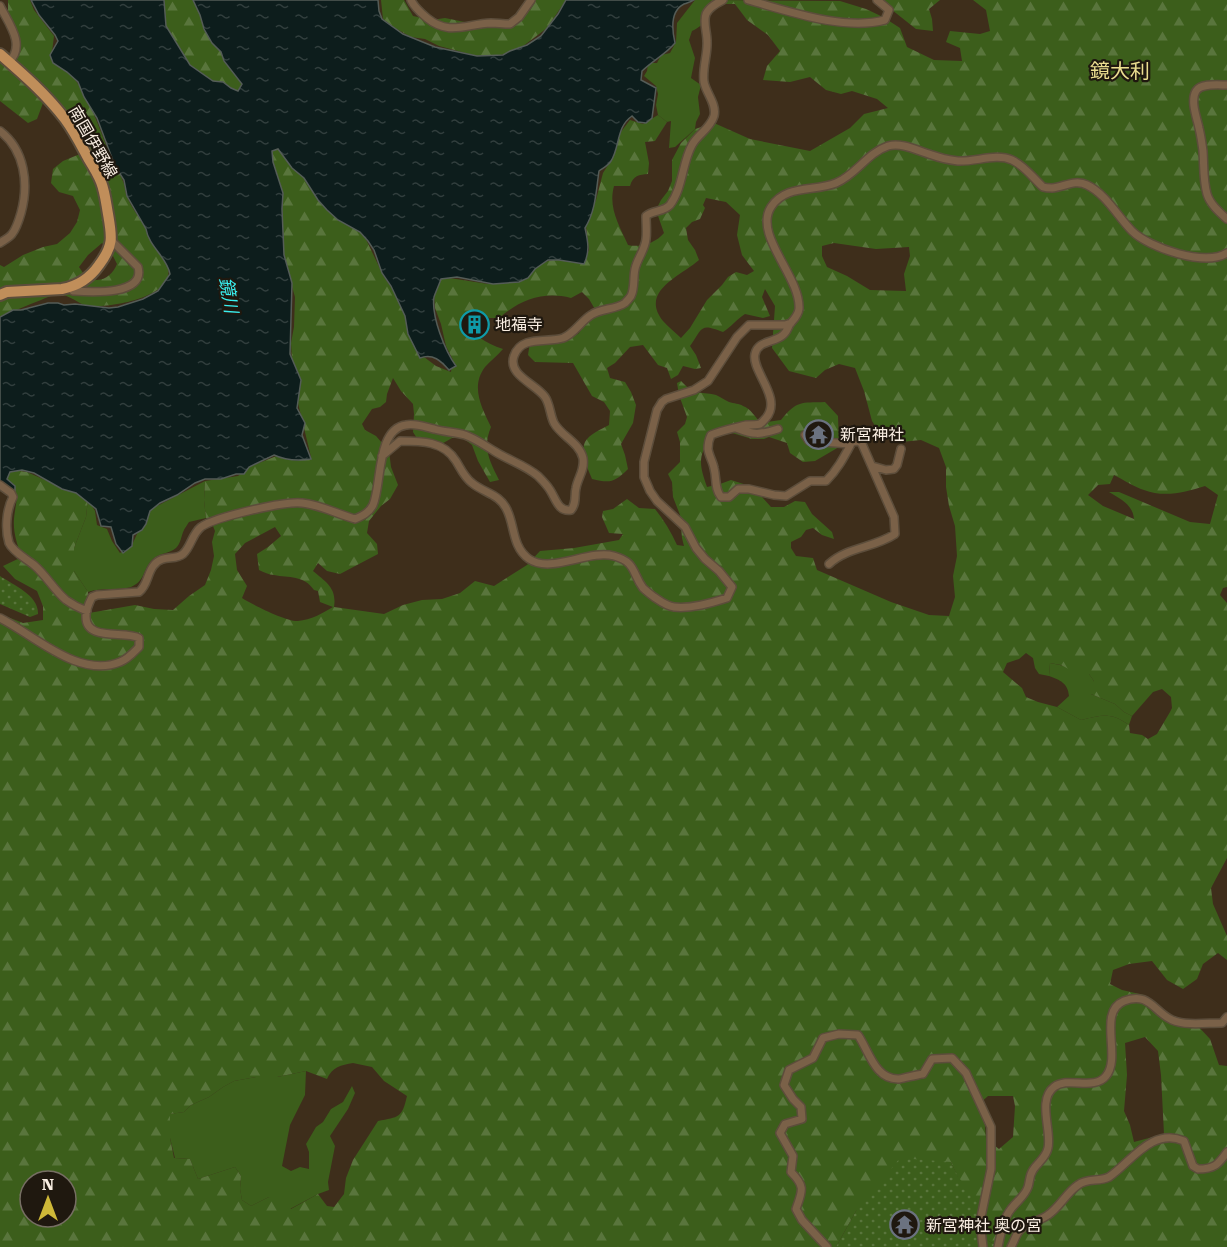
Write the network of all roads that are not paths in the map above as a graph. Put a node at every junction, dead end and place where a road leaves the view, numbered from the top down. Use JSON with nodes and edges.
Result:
{"nodes":[{"id":1,"x":411,"y":0,"type":"edge"},
{"id":2,"x":531,"y":0,"type":"edge"},
{"id":3,"x":723,"y":0,"type":"edge"},
{"id":4,"x":748,"y":0,"type":"edge"},
{"id":5,"x":877,"y":0,"type":"edge"},
{"id":6,"x":0,"y":6,"type":"edge"},
{"id":7,"x":0,"y":54,"type":"edge"},
{"id":8,"x":9,"y":62,"type":"junction"},
{"id":9,"x":1227,"y":85,"type":"edge"},
{"id":10,"x":0,"y":131,"type":"edge"},
{"id":11,"x":1227,"y":219,"type":"edge"},
{"id":12,"x":112,"y":241,"type":"junction"},
{"id":13,"x":0,"y":243,"type":"edge"},
{"id":14,"x":1227,"y":254,"type":"edge"},
{"id":15,"x":71,"y":288,"type":"junction"},
{"id":16,"x":0,"y":295,"type":"edge"},
{"id":17,"x":791,"y":323,"type":"junction"},
{"id":18,"x":736,"y":428,"type":"junction"},
{"id":19,"x":778,"y":429,"type":"dead end"},
{"id":20,"x":805,"y":435,"type":"dead end"},
{"id":21,"x":850,"y":444,"type":"junction"},
{"id":22,"x":901,"y":448,"type":"dead end"},
{"id":23,"x":382,"y":456,"type":"junction"},
{"id":24,"x":872,"y":466,"type":"junction"},
{"id":25,"x":0,"y":485,"type":"edge"},
{"id":26,"x":829,"y":564,"type":"dead end"},
{"id":27,"x":87,"y":611,"type":"junction"},
{"id":28,"x":0,"y":618,"type":"edge"},
{"id":29,"x":1227,"y":1017,"type":"edge"},
{"id":30,"x":1225,"y":1155,"type":"edge"},
{"id":31,"x":1227,"y":1166,"type":"edge"},
{"id":32,"x":827,"y":1247,"type":"edge"},
{"id":33,"x":983,"y":1247,"type":"edge"},
{"id":34,"x":998,"y":1247,"type":"edge"},
{"id":35,"x":1011,"y":1247,"type":"edge"}],
"edges":[{"from":1,"to":2,"type":"street"},
{"from":3,"to":23,"type":"street"},
{"from":4,"to":5,"type":"street"},
{"from":6,"to":8,"type":"street"},
{"from":7,"to":8,"type":"main road","name":"南国伊野線"},
{"from":8,"to":12,"type":"main road","name":"南国伊野線"},
{"from":9,"to":11,"type":"street"},
{"from":10,"to":13,"type":"street"},
{"from":12,"to":15,"type":"main road"},
{"from":12,"to":15,"type":"street"},
{"from":14,"to":17,"type":"street"},
{"from":15,"to":16,"type":"main road"},
{"from":17,"to":18,"type":"street"},
{"from":17,"to":23,"type":"street"},
{"from":18,"to":19,"type":"street"},
{"from":18,"to":21,"type":"street"},
{"from":20,"to":21,"type":"street"},
{"from":21,"to":24,"type":"street"},
{"from":22,"to":24,"type":"street"},
{"from":23,"to":27,"type":"street"},
{"from":24,"to":26,"type":"street"},
{"from":25,"to":27,"type":"street"},
{"from":27,"to":28,"type":"street"},
{"from":29,"to":34,"type":"street"},
{"from":30,"to":31,"type":"street"},
{"from":30,"to":35,"type":"street"},
{"from":32,"to":33,"type":"street"}]}
